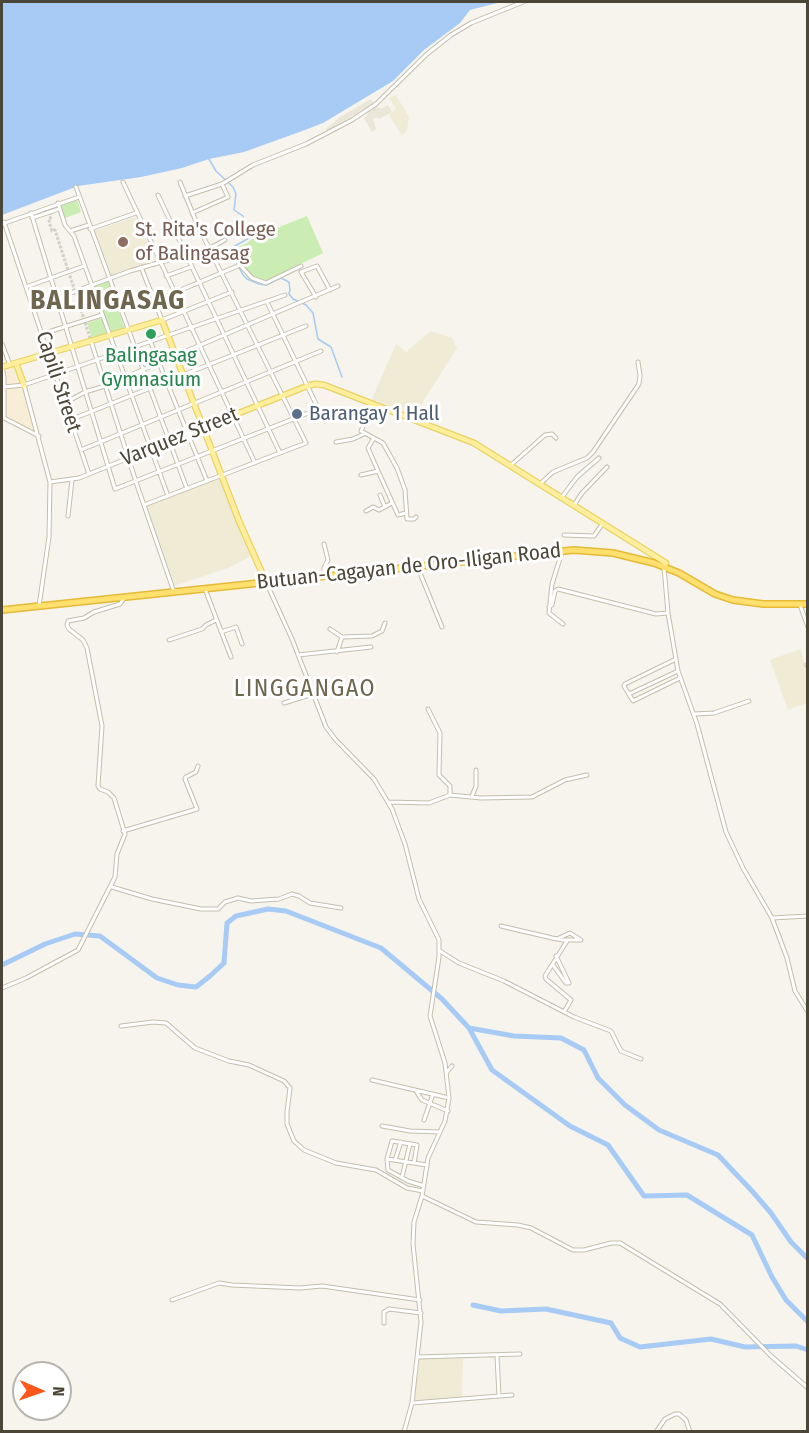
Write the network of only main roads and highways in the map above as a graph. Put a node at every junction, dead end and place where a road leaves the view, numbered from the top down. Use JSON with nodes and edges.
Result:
{"nodes":[{"id":1,"x":16,"y":363,"type":"junction"},
{"id":2,"x":2,"y":367,"type":"edge"},
{"id":3,"x":24,"y":385,"type":"road end"},
{"id":4,"x":204,"y":427,"type":"junction"},
{"id":5,"x":664,"y":567,"type":"junction"},
{"id":6,"x":266,"y":582,"type":"junction"},
{"id":7,"x":807,"y":604,"type":"edge"},
{"id":8,"x":2,"y":610,"type":"edge"}],
"edges":[{"from":1,"to":2,"type":"main road"},
{"from":1,"to":3,"type":"main road"},
{"from":1,"to":4,"type":"main road"},
{"from":4,"to":5,"type":"main road","name":"Varquez Street"},
{"from":4,"to":6,"type":"main road"},
{"from":5,"to":6,"type":"highway","name":"Butuan-Cagayan de Oro-Iligan Road"},
{"from":5,"to":7,"type":"highway","name":"Butuan-Cagayan de Oro-Iligan Road"},
{"from":6,"to":8,"type":"highway","name":"Butuan-Cagayan de Oro-Iligan Road"}]}
